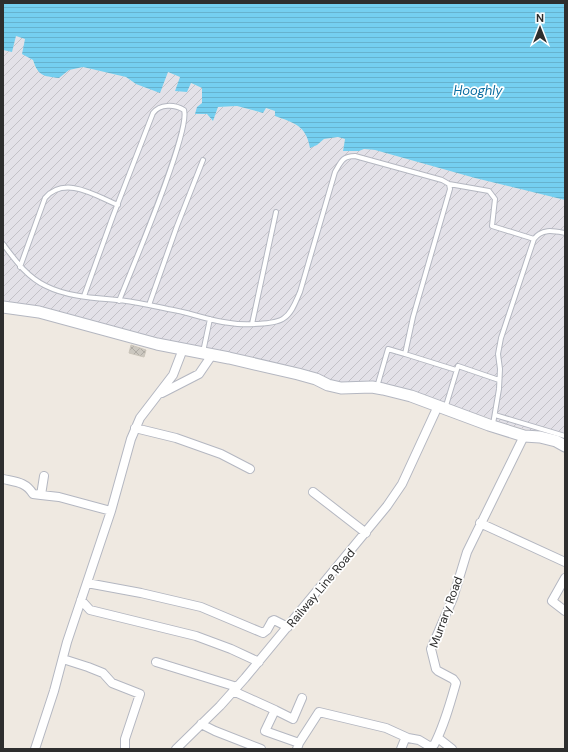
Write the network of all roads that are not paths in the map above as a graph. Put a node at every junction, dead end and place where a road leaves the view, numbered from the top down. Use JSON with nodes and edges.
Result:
{"nodes":[{"id":1,"x":203,"y":160,"type":"dead end"},
{"id":2,"x":448,"y":184,"type":"junction"},
{"id":3,"x":118,"y":205,"type":"junction"},
{"id":4,"x":276,"y":212,"type":"dead end"},
{"id":5,"x":565,"y":233,"type":"edge"},
{"id":6,"x":534,"y":239,"type":"junction"},
{"id":7,"x":3,"y":244,"type":"edge"},
{"id":8,"x":20,"y":267,"type":"junction"},
{"id":9,"x":84,"y":296,"type":"junction"},
{"id":10,"x":119,"y":301,"type":"junction"},
{"id":11,"x":149,"y":305,"type":"junction"},
{"id":12,"x":3,"y":307,"type":"edge"},
{"id":13,"x":210,"y":319,"type":"junction"},
{"id":14,"x":252,"y":324,"type":"junction"},
{"id":15,"x":183,"y":349,"type":"junction"},
{"id":16,"x":208,"y":354,"type":"junction"},
{"id":17,"x":405,"y":354,"type":"junction"},
{"id":18,"x":456,"y":370,"type":"junction"},
{"id":19,"x":499,"y":380,"type":"junction"},
{"id":20,"x":377,"y":388,"type":"junction"},
{"id":21,"x":157,"y":396,"type":"junction"},
{"id":22,"x":441,"y":408,"type":"junction"},
{"id":23,"x":494,"y":420,"type":"junction"},
{"id":24,"x":135,"y":428,"type":"junction"},
{"id":25,"x":524,"y":436,"type":"junction"},
{"id":26,"x":565,"y":442,"type":"edge"},
{"id":27,"x":250,"y":469,"type":"dead end"},
{"id":28,"x":44,"y":476,"type":"dead end"},
{"id":29,"x":3,"y":479,"type":"edge"},
{"id":30,"x":313,"y":492,"type":"dead end"},
{"id":31,"x":42,"y":495,"type":"junction"},
{"id":32,"x":111,"y":511,"type":"junction"},
{"id":33,"x":480,"y":523,"type":"junction"},
{"id":34,"x":366,"y":533,"type":"junction"},
{"id":35,"x":565,"y":562,"type":"edge"},
{"id":36,"x":565,"y":578,"type":"edge"},
{"id":37,"x":87,"y":583,"type":"junction"},
{"id":38,"x":81,"y":600,"type":"junction"},
{"id":39,"x":565,"y":611,"type":"edge"},
{"id":40,"x":288,"y":627,"type":"junction"},
{"id":41,"x":63,"y":659,"type":"junction"},
{"id":42,"x":156,"y":662,"type":"dead end"},
{"id":43,"x":259,"y":662,"type":"junction"},
{"id":44,"x":235,"y":689,"type":"junction"},
{"id":45,"x":302,"y":698,"type":"dead end"},
{"id":46,"x":275,"y":710,"type":"junction"},
{"id":47,"x":201,"y":724,"type":"junction"},
{"id":48,"x":408,"y":738,"type":"junction"},
{"id":49,"x":438,"y":738,"type":"junction"},
{"id":50,"x":298,"y":746,"type":"edge"},
{"id":51,"x":35,"y":749,"type":"edge"},
{"id":52,"x":125,"y":749,"type":"edge"},
{"id":53,"x":176,"y":749,"type":"edge"},
{"id":54,"x":261,"y":749,"type":"edge"},
{"id":55,"x":401,"y":749,"type":"edge"},
{"id":56,"x":452,"y":749,"type":"edge"}],
"edges":[{"from":1,"to":11,"type":"lane"},
{"from":2,"to":6,"type":"lane"},
{"from":2,"to":14,"type":"lane"},
{"from":2,"to":17,"type":"lane"},
{"from":3,"to":8,"type":"lane"},
{"from":3,"to":9,"type":"lane"},
{"from":3,"to":10,"type":"lane"},
{"from":4,"to":14,"type":"lane"},
{"from":5,"to":6,"type":"lane"},
{"from":6,"to":19,"type":"lane"},
{"from":7,"to":8,"type":"lane"},
{"from":8,"to":9,"type":"lane"},
{"from":9,"to":10,"type":"lane"},
{"from":10,"to":11,"type":"lane"},
{"from":11,"to":13,"type":"lane"},
{"from":12,"to":15,"type":"street"},
{"from":13,"to":14,"type":"lane"},
{"from":13,"to":16,"type":"lane"},
{"from":15,"to":16,"type":"street"},
{"from":15,"to":21,"type":"street"},
{"from":16,"to":20,"type":"street"},
{"from":16,"to":21,"type":"street"},
{"from":17,"to":18,"type":"lane"},
{"from":17,"to":20,"type":"lane"},
{"from":18,"to":19,"type":"lane"},
{"from":18,"to":22,"type":"lane"},
{"from":19,"to":23,"type":"lane"},
{"from":20,"to":22,"type":"street"},
{"from":21,"to":24,"type":"street"},
{"from":22,"to":23,"type":"street"},
{"from":22,"to":34,"type":"street","name":"Railway Line Road"},
{"from":23,"to":25,"type":"street"},
{"from":23,"to":26,"type":"lane"},
{"from":24,"to":27,"type":"street"},
{"from":24,"to":32,"type":"street"},
{"from":25,"to":26,"type":"street"},
{"from":25,"to":33,"type":"street","name":"Murrary Road"},
{"from":28,"to":31,"type":"street"},
{"from":29,"to":31,"type":"street"},
{"from":30,"to":34,"type":"street"},
{"from":31,"to":32,"type":"street"},
{"from":32,"to":37,"type":"street"},
{"from":33,"to":35,"type":"street"},
{"from":33,"to":49,"type":"street","name":"Murrary Road"},
{"from":34,"to":40,"type":"street","name":"Railway Line Road"},
{"from":36,"to":39,"type":"street"},
{"from":37,"to":38,"type":"street"},
{"from":37,"to":40,"type":"street"},
{"from":38,"to":41,"type":"street"},
{"from":38,"to":43,"type":"street"},
{"from":40,"to":43,"type":"street","name":"Railway Line Road"},
{"from":41,"to":51,"type":"street"},
{"from":41,"to":52,"type":"street"},
{"from":42,"to":44,"type":"street"},
{"from":43,"to":44,"type":"street","name":"Railway Line Road"},
{"from":44,"to":46,"type":"street"},
{"from":44,"to":47,"type":"street","name":"Railway Line Road"},
{"from":45,"to":46,"type":"street"},
{"from":46,"to":50,"type":"street"},
{"from":47,"to":53,"type":"street","name":"Railway Line Road"},
{"from":47,"to":54,"type":"street"},
{"from":48,"to":49,"type":"street"},
{"from":48,"to":50,"type":"street"},
{"from":48,"to":55,"type":"street"},
{"from":49,"to":56,"type":"street"}]}
